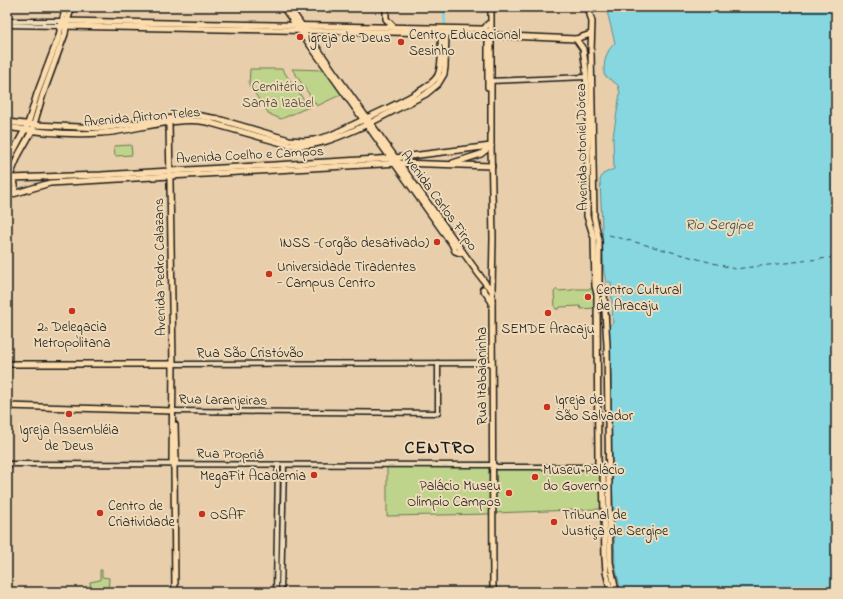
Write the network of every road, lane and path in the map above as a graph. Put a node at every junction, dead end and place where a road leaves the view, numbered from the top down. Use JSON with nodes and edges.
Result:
{"nodes":[{"id":1,"x":66,"y":7,"type":"edge"},
{"id":2,"x":72,"y":7,"type":"edge"},
{"id":3,"x":283,"y":7,"type":"edge"},
{"id":4,"x":289,"y":7,"type":"edge"},
{"id":5,"x":386,"y":7,"type":"edge"},
{"id":6,"x":490,"y":7,"type":"edge"},
{"id":7,"x":588,"y":7,"type":"edge"},
{"id":8,"x":386,"y":19,"type":"junction"},
{"id":9,"x":7,"y":21,"type":"edge"},
{"id":10,"x":64,"y":24,"type":"junction"},
{"id":11,"x":488,"y":24,"type":"junction"},
{"id":12,"x":7,"y":25,"type":"edge"},
{"id":13,"x":300,"y":27,"type":"junction"},
{"id":14,"x":383,"y":27,"type":"junction"},
{"id":15,"x":394,"y":27,"type":"junction"},
{"id":16,"x":365,"y":31,"type":"junction"},
{"id":17,"x":444,"y":31,"type":"junction"},
{"id":18,"x":591,"y":34,"type":"junction"},
{"id":19,"x":490,"y":35,"type":"junction"},
{"id":20,"x":576,"y":39,"type":"junction"},
{"id":21,"x":586,"y":77,"type":"junction"},
{"id":22,"x":490,"y":81,"type":"junction"},
{"id":23,"x":367,"y":121,"type":"junction"},
{"id":24,"x":7,"y":122,"type":"edge"},
{"id":25,"x":169,"y":123,"type":"junction"},
{"id":26,"x":28,"y":124,"type":"junction"},
{"id":27,"x":7,"y":126,"type":"edge"},
{"id":28,"x":33,"y":128,"type":"junction"},
{"id":29,"x":25,"y":130,"type":"junction"},
{"id":30,"x":489,"y":146,"type":"junction"},
{"id":31,"x":392,"y":158,"type":"junction"},
{"id":32,"x":7,"y":163,"type":"edge"},
{"id":33,"x":396,"y":163,"type":"junction"},
{"id":34,"x":448,"y":164,"type":"junction"},
{"id":35,"x":492,"y":166,"type":"junction"},
{"id":36,"x":170,"y":173,"type":"junction"},
{"id":37,"x":9,"y":178,"type":"edge"},
{"id":38,"x":16,"y":193,"type":"junction"},
{"id":39,"x":7,"y":198,"type":"edge"},
{"id":40,"x":462,"y":251,"type":"junction"},
{"id":41,"x":597,"y":286,"type":"junction"},
{"id":42,"x":483,"y":289,"type":"dead end"},
{"id":43,"x":492,"y":290,"type":"junction"},
{"id":44,"x":492,"y":303,"type":"junction"},
{"id":45,"x":438,"y":363,"type":"junction"},
{"id":46,"x":492,"y":363,"type":"junction"},
{"id":47,"x":7,"y":364,"type":"edge"},
{"id":48,"x":173,"y":364,"type":"junction"},
{"id":49,"x":7,"y":406,"type":"edge"},
{"id":50,"x":173,"y":411,"type":"junction"},
{"id":51,"x":7,"y":464,"type":"edge"},
{"id":52,"x":174,"y":464,"type":"junction"},
{"id":53,"x":280,"y":465,"type":"junction"},
{"id":54,"x":493,"y":465,"type":"junction"},
{"id":55,"x":608,"y":465,"type":"junction"},
{"id":56,"x":599,"y":467,"type":"junction"},
{"id":57,"x":175,"y":592,"type":"edge"},
{"id":58,"x":276,"y":592,"type":"edge"},
{"id":59,"x":281,"y":592,"type":"edge"},
{"id":60,"x":493,"y":592,"type":"edge"},
{"id":61,"x":611,"y":592,"type":"edge"},
{"id":62,"x":616,"y":592,"type":"edge"}],
"edges":[{"from":1,"to":10,"type":"main road"},
{"from":2,"to":10,"type":"main road"},
{"from":3,"to":13,"type":"main road"},
{"from":4,"to":13,"type":"main road"},
{"from":5,"to":8,"type":"main road"},
{"from":6,"to":11,"type":"main road"},
{"from":6,"to":19,"type":"main road"},
{"from":7,"to":18,"type":"main road","name":"Avenida Otoniel Dórea"},
{"from":8,"to":14,"type":"main road"},
{"from":8,"to":15,"type":"main road"},
{"from":9,"to":10,"type":"street"},
{"from":10,"to":12,"type":"street"},
{"from":10,"to":13,"type":"main road"},
{"from":10,"to":26,"type":"main road"},
{"from":10,"to":28,"type":"main road"},
{"from":11,"to":17,"type":"main road"},
{"from":11,"to":19,"type":"main road"},
{"from":13,"to":14,"type":"main road"},
{"from":13,"to":16,"type":"main road"},
{"from":13,"to":23,"type":"main road","name":"Avenida Carlos Firpo"},
{"from":14,"to":15,"type":"main road"},
{"from":14,"to":16,"type":"main road"},
{"from":15,"to":17,"type":"main road"},
{"from":16,"to":17,"type":"main road"},
{"from":17,"to":19,"type":"main road"},
{"from":17,"to":23,"type":"main road","name":"Avenida Airton Teles"},
{"from":18,"to":20,"type":"main road"},
{"from":18,"to":41,"type":"main road","name":"Avenida Otoniel Dórea"},
{"from":19,"to":20,"type":"main road"},
{"from":19,"to":22,"type":"main road","name":"Rua Itabaianinha"},
{"from":20,"to":21,"type":"main road","name":"Avenida Otoniel Dórea"},
{"from":21,"to":22,"type":"street"},
{"from":21,"to":41,"type":"main road","name":"Avenida Otoniel Dórea"},
{"from":22,"to":30,"type":"main road","name":"Rua Itabaianinha"},
{"from":23,"to":25,"type":"main road","name":"Avenida Airton Teles"},
{"from":23,"to":28,"type":"main road","name":"Avenida Airton Teles"},
{"from":23,"to":31,"type":"main road","name":"Avenida Carlos Firpo"},
{"from":24,"to":26,"type":"main road"},
{"from":25,"to":28,"type":"main road","name":"Avenida Airton Teles"},
{"from":25,"to":36,"type":"main road","name":"Avenida Pedro Calazans"},
{"from":26,"to":28,"type":"main road"},
{"from":26,"to":29,"type":"main road"},
{"from":27,"to":29,"type":"main road"},
{"from":28,"to":29,"type":"main road"},
{"from":28,"to":37,"type":"main road"},
{"from":29,"to":32,"type":"main road"},
{"from":30,"to":31,"type":"main road","name":"Avenida Coelho e Campos"},
{"from":30,"to":34,"type":"main road"},
{"from":30,"to":35,"type":"main road","name":"Rua Itabaianinha"},
{"from":31,"to":33,"type":"main road","name":"Avenida Carlos Firpo"},
{"from":31,"to":36,"type":"main road","name":"Avenida Coelho e Campos"},
{"from":33,"to":34,"type":"main road","name":"Avenida Coelho e Campos"},
{"from":33,"to":36,"type":"main road","name":"Avenida Coelho e Campos"},
{"from":33,"to":40,"type":"main road","name":"Avenida Carlos Firpo"},
{"from":33,"to":40,"type":"main road","name":"Avenida Carlos Firpo"},
{"from":34,"to":35,"type":"main road","name":"Avenida Coelho e Campos"},
{"from":35,"to":43,"type":"main road","name":"Rua Itabaianinha"},
{"from":36,"to":37,"type":"main road","name":"Avenida Coelho e Campos"},
{"from":36,"to":38,"type":"main road","name":"Avenida Coelho e Campos"},
{"from":36,"to":48,"type":"main road","name":"Avenida Pedro Calazans"},
{"from":37,"to":38,"type":"main road"},
{"from":38,"to":39,"type":"main road","name":"Avenida Coelho e Campos"},
{"from":40,"to":43,"type":"main road","name":"Avenida Carlos Firpo"},
{"from":41,"to":55,"type":"main road"},
{"from":41,"to":56,"type":"main road"},
{"from":42,"to":44,"type":"main road"},
{"from":43,"to":44,"type":"main road","name":"Rua Itabaianinha"},
{"from":44,"to":46,"type":"main road","name":"Rua Itabaianinha"},
{"from":45,"to":46,"type":"street","name":"Rua São Cristóvão"},
{"from":45,"to":48,"type":"street","name":"Rua São Cristóvão"},
{"from":45,"to":50,"type":"street","name":"Rua Laranjeiras"},
{"from":46,"to":54,"type":"main road","name":"Rua Itabaianinha"},
{"from":47,"to":48,"type":"main road","name":"Rua São Cristóvão"},
{"from":48,"to":50,"type":"main road","name":"Avenida Pedro Calazans"},
{"from":49,"to":50,"type":"main road","name":"Rua Laranjeiras"},
{"from":50,"to":52,"type":"main road","name":"Avenida Pedro Calazans"},
{"from":51,"to":52,"type":"street","name":"Rua Propriá"},
{"from":52,"to":53,"type":"street","name":"Rua Propriá"},
{"from":52,"to":57,"type":"main road","name":"Avenida Pedro Calazans"},
{"from":53,"to":54,"type":"street","name":"Rua Propriá"},
{"from":53,"to":58,"type":"street"},
{"from":53,"to":59,"type":"street"},
{"from":54,"to":56,"type":"street","name":"Rua Propriá"},
{"from":54,"to":60,"type":"main road","name":"Rua Itabaianinha"},
{"from":55,"to":56,"type":"street","name":"Rua Propriá"},
{"from":55,"to":62,"type":"main road"},
{"from":56,"to":61,"type":"main road"}]}
